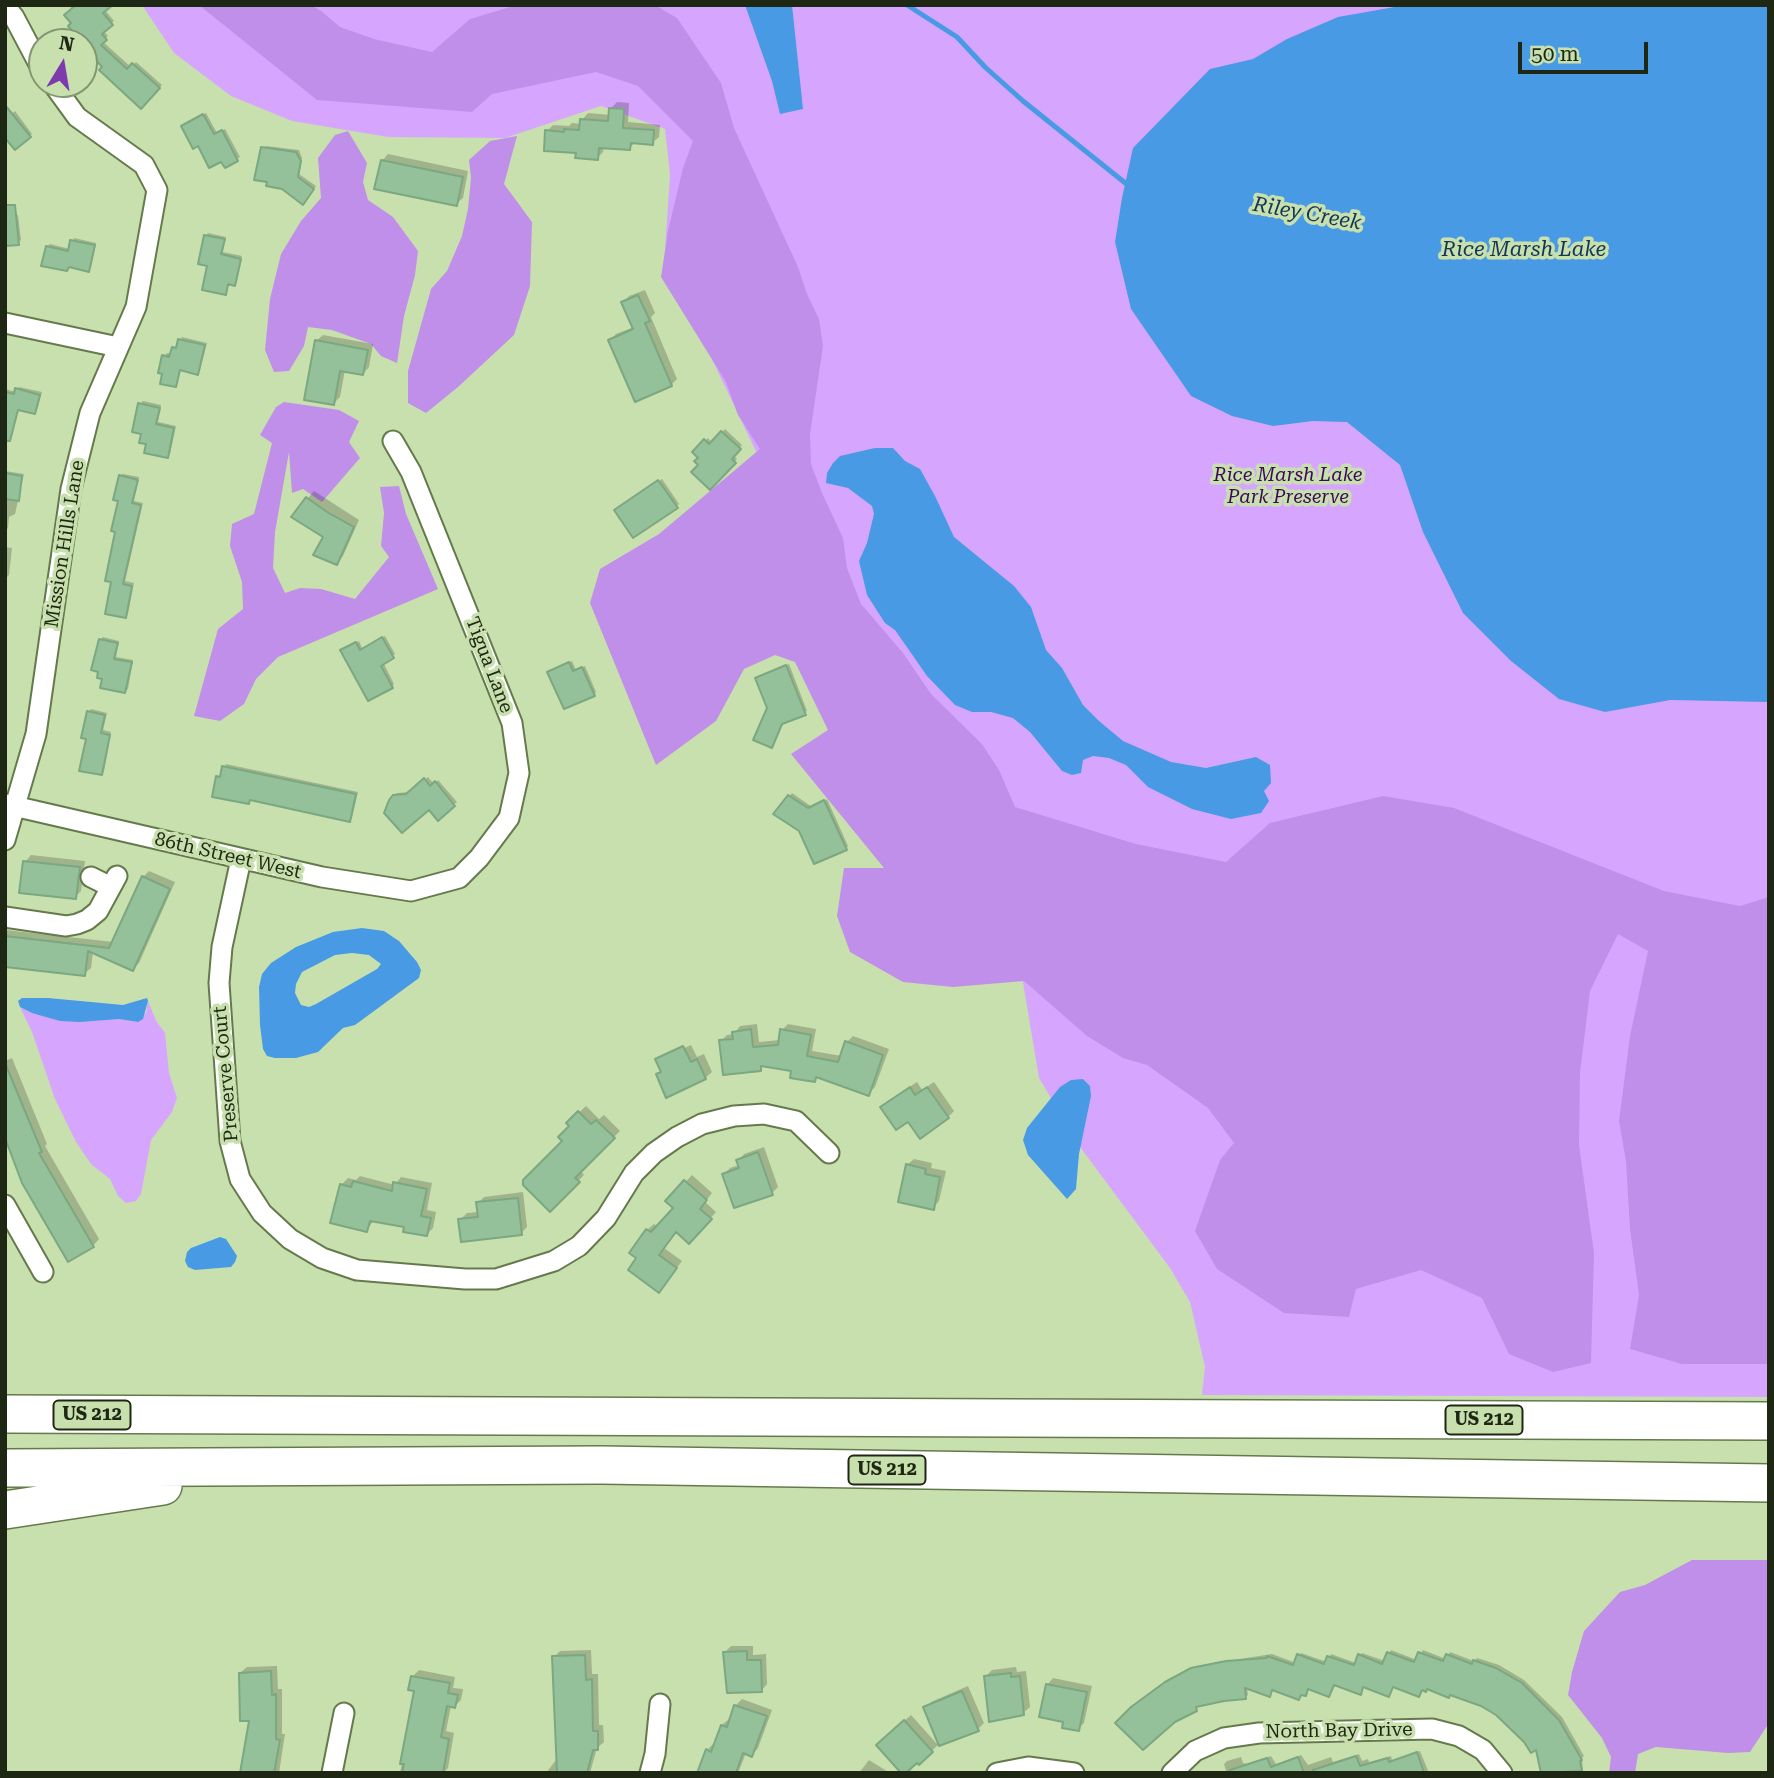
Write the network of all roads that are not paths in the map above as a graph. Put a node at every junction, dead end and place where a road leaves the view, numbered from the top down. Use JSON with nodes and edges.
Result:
{"nodes":[{"id":1,"x":5,"y":6,"type":"edge"},
{"id":2,"x":28,"y":44,"type":"edge"},
{"id":3,"x":64,"y":98,"type":"edge"},
{"id":4,"x":5,"y":323,"type":"edge"},
{"id":5,"x":118,"y":347,"type":"junction"},
{"id":6,"x":393,"y":441,"type":"dead end"},
{"id":7,"x":10,"y":805,"type":"edge"},
{"id":8,"x":5,"y":840,"type":"edge"},
{"id":9,"x":241,"y":859,"type":"junction"},
{"id":10,"x":92,"y":877,"type":"dead end"},
{"id":11,"x":452,"y":880,"type":"joint"},
{"id":12,"x":5,"y":917,"type":"edge"},
{"id":13,"x":829,"y":1153,"type":"dead end"},
{"id":14,"x":5,"y":1205,"type":"edge"},
{"id":15,"x":43,"y":1272,"type":"dead end"},
{"id":16,"x":5,"y":1396,"type":"edge"},
{"id":17,"x":5,"y":1414,"type":"edge"},
{"id":18,"x":180,"y":1415,"type":"junction"},
{"id":19,"x":1769,"y":1421,"type":"edge"},
{"id":20,"x":291,"y":1467,"type":"junction"},
{"id":21,"x":5,"y":1468,"type":"edge"},
{"id":22,"x":1769,"y":1483,"type":"edge"},
{"id":23,"x":5,"y":1510,"type":"edge"},
{"id":24,"x":660,"y":1704,"type":"dead end"},
{"id":25,"x":344,"y":1713,"type":"dead end"},
{"id":26,"x":332,"y":1773,"type":"edge"},
{"id":27,"x":649,"y":1773,"type":"edge"},
{"id":28,"x":998,"y":1773,"type":"edge"},
{"id":29,"x":1074,"y":1773,"type":"edge"},
{"id":30,"x":1172,"y":1773,"type":"edge"},
{"id":31,"x":1502,"y":1773,"type":"edge"}],
"edges":[{"from":1,"to":2,"type":"street"},
{"from":3,"to":5,"type":"street","name":"Mission Hills Lane"},
{"from":4,"to":5,"type":"street"},
{"from":5,"to":7,"type":"street","name":"Mission Hills Lane"},
{"from":6,"to":11,"type":"street","name":"Tigua Lane"},
{"from":7,"to":8,"type":"street","name":"Mission Hills Lane"},
{"from":7,"to":9,"type":"street","name":"86th Street West"},
{"from":9,"to":11,"type":"street","name":"86th Street West"},
{"from":9,"to":13,"type":"street","name":"Preserve Court"},
{"from":10,"to":12,"type":"street"},
{"from":14,"to":15,"type":"street"},
{"from":16,"to":18,"type":"highway"},
{"from":17,"to":18,"type":"highway","number":"US 212"},
{"from":18,"to":19,"type":"highway","number":"US 212"},
{"from":20,"to":21,"type":"highway","number":"US 212"},
{"from":20,"to":22,"type":"highway","number":"US 212"},
{"from":20,"to":23,"type":"highway"},
{"from":24,"to":27,"type":"street"},
{"from":25,"to":26,"type":"street"},
{"from":28,"to":29,"type":"street"},
{"from":30,"to":31,"type":"street","name":"North Bay Drive"}]}
